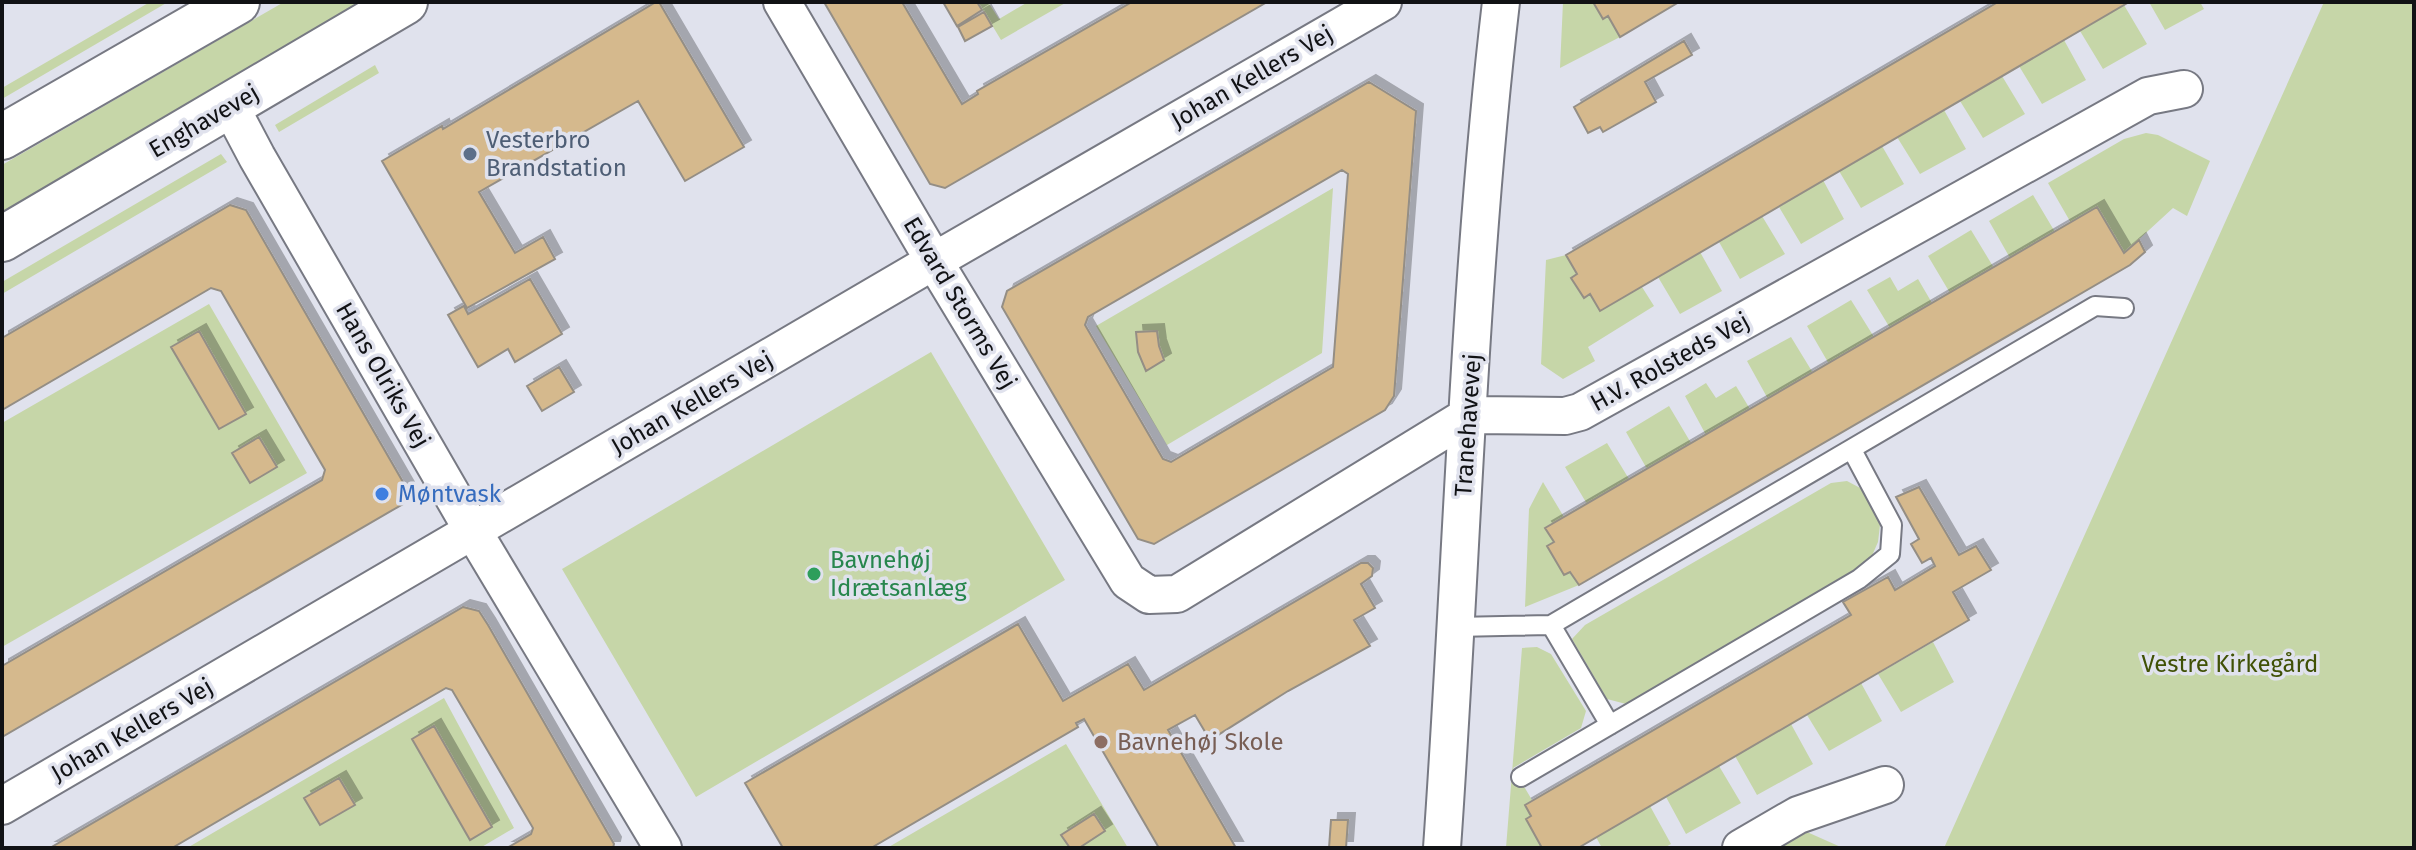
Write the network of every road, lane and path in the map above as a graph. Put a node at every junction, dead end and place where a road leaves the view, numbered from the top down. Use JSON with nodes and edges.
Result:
{"nodes":[{"id":1,"x":237,"y":2,"type":"edge"},
{"id":2,"x":405,"y":2,"type":"edge"},
{"id":3,"x":782,"y":2,"type":"edge"},
{"id":4,"x":1383,"y":2,"type":"edge"},
{"id":5,"x":1501,"y":2,"type":"edge"},
{"id":6,"x":2184,"y":89,"type":"dead end"},
{"id":7,"x":230,"y":106,"type":"junction"},
{"id":8,"x":2,"y":137,"type":"edge"},
{"id":9,"x":2,"y":239,"type":"edge"},
{"id":10,"x":934,"y":261,"type":"junction"},
{"id":11,"x":2124,"y":308,"type":"dead end"},
{"id":12,"x":1469,"y":415,"type":"junction"},
{"id":13,"x":1852,"y":450,"type":"junction"},
{"id":14,"x":473,"y":531,"type":"junction"},
{"id":15,"x":1551,"y":625,"type":"junction"},
{"id":16,"x":1455,"y":627,"type":"junction"},
{"id":17,"x":1610,"y":725,"type":"junction"},
{"id":18,"x":1521,"y":777,"type":"dead end"},
{"id":19,"x":1885,"y":785,"type":"dead end"},
{"id":20,"x":2,"y":806,"type":"edge"},
{"id":21,"x":663,"y":848,"type":"edge"},
{"id":22,"x":1442,"y":848,"type":"edge"},
{"id":23,"x":1741,"y":848,"type":"edge"}],
"edges":[{"from":1,"to":8,"type":"street"},
{"from":2,"to":7,"type":"street","name":"Enghavevej"},
{"from":3,"to":10,"type":"street","name":"Edvard Storms Vej"},
{"from":4,"to":10,"type":"street","name":"Johan Kellers Vej"},
{"from":5,"to":12,"type":"street","name":"Tranehavevej"},
{"from":6,"to":12,"type":"street","name":"H.V. Rolsteds Vej"},
{"from":7,"to":9,"type":"street","name":"Enghavevej"},
{"from":7,"to":14,"type":"street","name":"Hans Olriks Vej"},
{"from":10,"to":12,"type":"street","name":"Edvard Storms Vej"},
{"from":10,"to":14,"type":"street","name":"Johan Kellers Vej"},
{"from":11,"to":13,"type":"lane"},
{"from":12,"to":16,"type":"street","name":"Tranehavevej"},
{"from":13,"to":15,"type":"lane"},
{"from":13,"to":17,"type":"lane"},
{"from":14,"to":20,"type":"street","name":"Johan Kellers Vej"},
{"from":14,"to":21,"type":"street","name":"Hans Olriks Vej"},
{"from":15,"to":16,"type":"lane"},
{"from":15,"to":17,"type":"lane"},
{"from":16,"to":22,"type":"street","name":"Tranehavevej"},
{"from":17,"to":18,"type":"lane"},
{"from":19,"to":23,"type":"street"}]}
